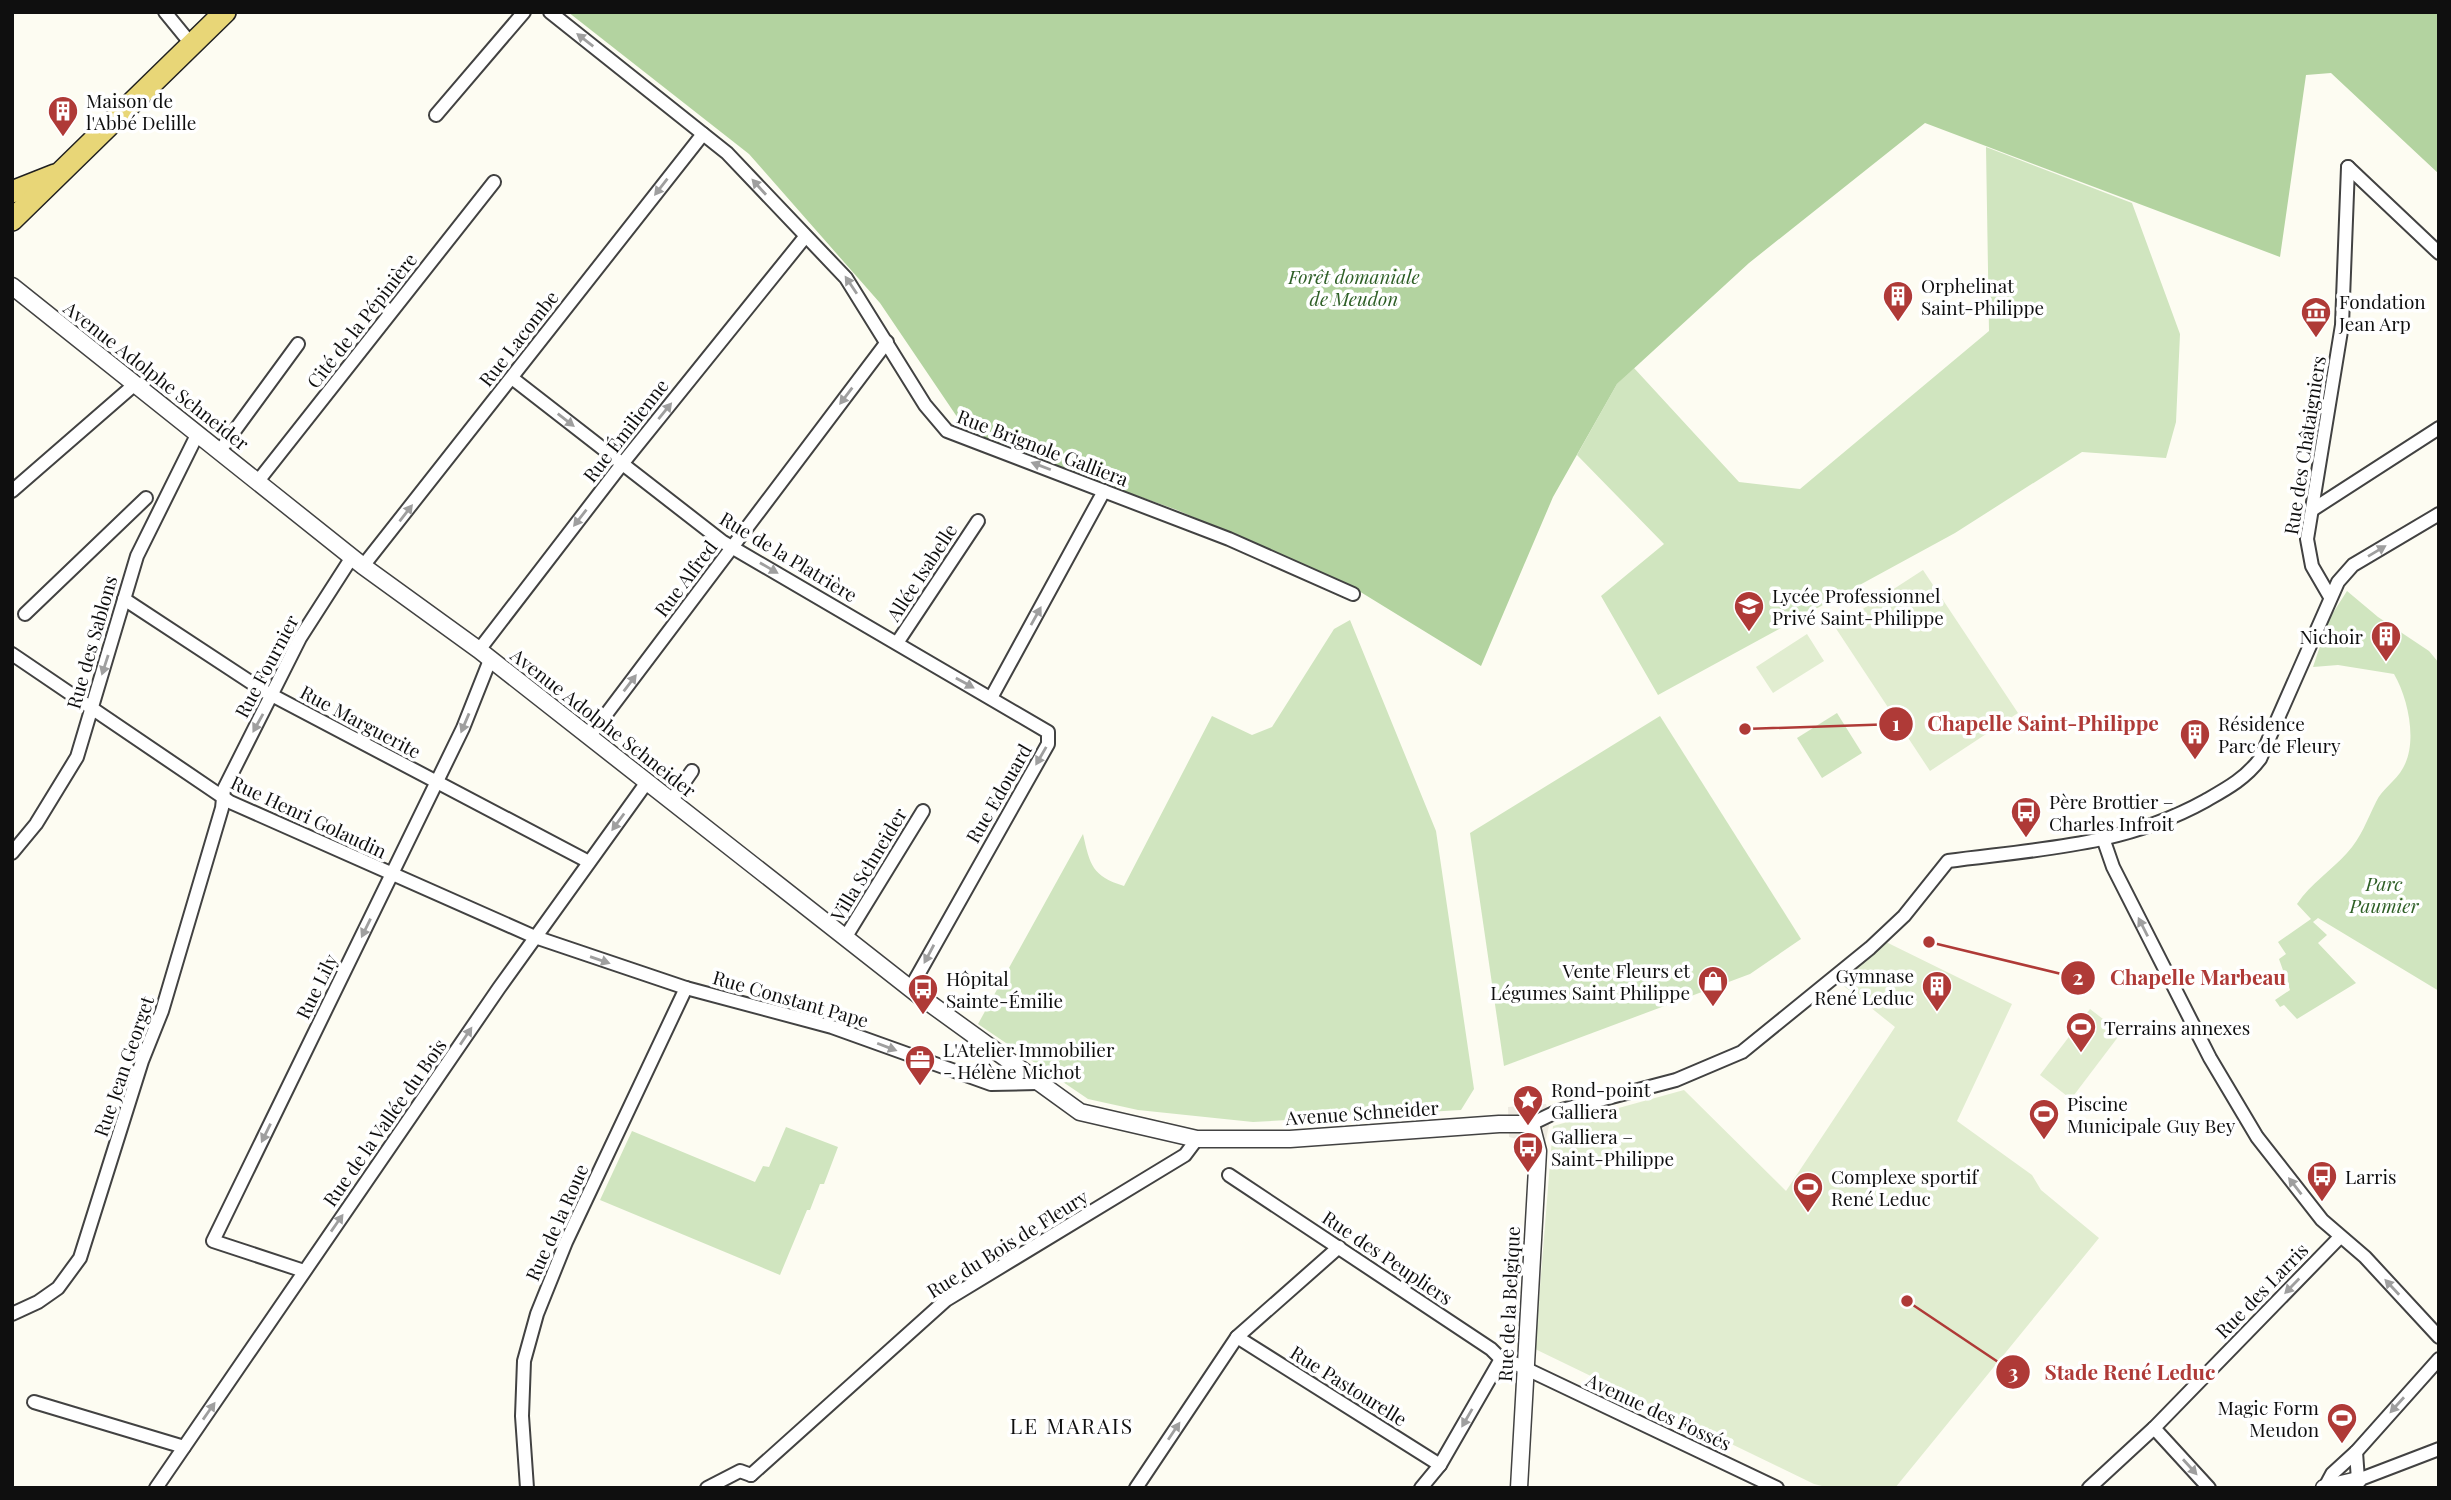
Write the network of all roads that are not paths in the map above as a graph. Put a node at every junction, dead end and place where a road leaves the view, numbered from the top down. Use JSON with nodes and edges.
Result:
{"nodes":[{"id":1,"x":166,"y":12,"type":"edge"},
{"id":2,"x":225,"y":12,"type":"edge"},
{"id":3,"x":524,"y":12,"type":"edge"},
{"id":4,"x":550,"y":12,"type":"edge"},
{"id":5,"x":192,"y":44,"type":"junction"},
{"id":6,"x":436,"y":116,"type":"dead end"},
{"id":7,"x":703,"y":134,"type":"junction"},
{"id":8,"x":67,"y":170,"type":"junction"},
{"id":9,"x":494,"y":182,"type":"dead end"},
{"id":10,"x":12,"y":192,"type":"edge"},
{"id":11,"x":12,"y":220,"type":"edge"},
{"id":12,"x":805,"y":237,"type":"junction"},
{"id":13,"x":2439,"y":253,"type":"edge"},
{"id":14,"x":12,"y":286,"type":"edge"},
{"id":15,"x":887,"y":342,"type":"junction"},
{"id":16,"x":298,"y":344,"type":"dead end"},
{"id":17,"x":512,"y":378,"type":"junction"},
{"id":18,"x":134,"y":385,"type":"junction"},
{"id":19,"x":2439,"y":428,"type":"edge"},
{"id":20,"x":197,"y":435,"type":"junction"},
{"id":21,"x":219,"y":452,"type":"junction"},
{"id":22,"x":622,"y":464,"type":"junction"},
{"id":23,"x":258,"y":481,"type":"junction"},
{"id":24,"x":12,"y":491,"type":"edge"},
{"id":25,"x":1104,"y":491,"type":"junction"},
{"id":26,"x":146,"y":498,"type":"dead end"},
{"id":27,"x":2312,"y":510,"type":"junction"},
{"id":28,"x":2439,"y":514,"type":"edge"},
{"id":29,"x":978,"y":521,"type":"dead end"},
{"id":30,"x":732,"y":548,"type":"junction"},
{"id":31,"x":358,"y":562,"type":"junction"},
{"id":32,"x":1353,"y":594,"type":"dead end"},
{"id":33,"x":2330,"y":597,"type":"junction"},
{"id":34,"x":124,"y":599,"type":"junction"},
{"id":35,"x":25,"y":614,"type":"dead end"},
{"id":36,"x":897,"y":643,"type":"junction"},
{"id":37,"x":12,"y":654,"type":"edge"},
{"id":38,"x":484,"y":655,"type":"junction"},
{"id":39,"x":272,"y":696,"type":"junction"},
{"id":40,"x":991,"y":698,"type":"junction"},
{"id":41,"x":92,"y":709,"type":"junction"},
{"id":42,"x":589,"y":737,"type":"junction"},
{"id":43,"x":692,"y":771,"type":"dead end"},
{"id":44,"x":436,"y":782,"type":"junction"},
{"id":45,"x":647,"y":782,"type":"junction"},
{"id":46,"x":222,"y":798,"type":"junction"},
{"id":47,"x":671,"y":801,"type":"junction"},
{"id":48,"x":923,"y":811,"type":"dead end"},
{"id":49,"x":2104,"y":841,"type":"junction"},
{"id":50,"x":12,"y":853,"type":"edge"},
{"id":51,"x":589,"y":862,"type":"junction"},
{"id":52,"x":391,"y":875,"type":"junction"},
{"id":53,"x":535,"y":937,"type":"junction"},
{"id":54,"x":845,"y":938,"type":"junction"},
{"id":55,"x":686,"y":988,"type":"junction"},
{"id":56,"x":910,"y":989,"type":"junction"},
{"id":57,"x":1037,"y":1083,"type":"junction"},
{"id":58,"x":1531,"y":1125,"type":"junction"},
{"id":59,"x":1197,"y":1139,"type":"junction"},
{"id":60,"x":1230,"y":1175,"type":"dead end"},
{"id":61,"x":2340,"y":1237,"type":"junction"},
{"id":62,"x":1339,"y":1247,"type":"junction"},
{"id":63,"x":304,"y":1271,"type":"junction"},
{"id":64,"x":12,"y":1314,"type":"edge"},
{"id":65,"x":1237,"y":1337,"type":"junction"},
{"id":66,"x":2439,"y":1337,"type":"edge"},
{"id":67,"x":1501,"y":1359,"type":"junction"},
{"id":68,"x":2439,"y":1359,"type":"edge"},
{"id":69,"x":1525,"y":1370,"type":"junction"},
{"id":70,"x":34,"y":1402,"type":"dead end"},
{"id":71,"x":2154,"y":1428,"type":"junction"},
{"id":72,"x":184,"y":1447,"type":"junction"},
{"id":73,"x":2439,"y":1449,"type":"edge"},
{"id":74,"x":2356,"y":1452,"type":"junction"},
{"id":75,"x":1440,"y":1465,"type":"junction"},
{"id":76,"x":2358,"y":1480,"type":"junction"},
{"id":77,"x":752,"y":1482,"type":"edge"},
{"id":78,"x":731,"y":1483,"type":"edge"},
{"id":79,"x":1139,"y":1487,"type":"edge"},
{"id":80,"x":156,"y":1488,"type":"edge"},
{"id":81,"x":527,"y":1488,"type":"edge"},
{"id":82,"x":708,"y":1488,"type":"edge"},
{"id":83,"x":1421,"y":1488,"type":"edge"},
{"id":84,"x":1519,"y":1488,"type":"edge"},
{"id":85,"x":1777,"y":1488,"type":"edge"},
{"id":86,"x":2089,"y":1488,"type":"edge"},
{"id":87,"x":2209,"y":1488,"type":"edge"},
{"id":88,"x":2324,"y":1488,"type":"edge"}],
"edges":[{"from":1,"to":5,"type":"street"},
{"from":2,"to":5,"type":"main road"},
{"from":3,"to":6,"type":"street"},
{"from":7,"to":4,"type":"street","name":"Rue Brignole Galliera","one_way":true},
{"from":5,"to":8,"type":"main road"},
{"from":12,"to":7,"type":"street","name":"Rue Brignole Galliera","one_way":true},
{"from":7,"to":17,"type":"street","name":"Rue Lacombe","one_way":true},
{"from":8,"to":10,"type":"main road"},
{"from":8,"to":11,"type":"main road"},
{"from":9,"to":23,"type":"street","name":"Cité de la Pépinière"},
{"from":15,"to":12,"type":"street","name":"Rue Brignole Galliera","one_way":true},
{"from":22,"to":12,"type":"street","name":"Rue Émilienne","one_way":true},
{"from":13,"to":27,"type":"street","name":"Rue des Châtaigniers"},
{"from":14,"to":18,"type":"street","name":"Avenue Adolphe Schneider"},
{"from":25,"to":15,"type":"street","name":"Rue Brignole Galliera","one_way":true},
{"from":15,"to":30,"type":"street","name":"Rue Alfred","one_way":true},
{"from":16,"to":21,"type":"street"},
{"from":17,"to":22,"type":"street","name":"Rue de la Platrière","one_way":true},
{"from":31,"to":17,"type":"street","name":"Rue Lacombe","one_way":true},
{"from":18,"to":20,"type":"street","name":"Avenue Adolphe Schneider"},
{"from":18,"to":24,"type":"street"},
{"from":19,"to":27,"type":"street"},
{"from":20,"to":21,"type":"street","name":"Avenue Adolphe Schneider"},
{"from":20,"to":34,"type":"street","name":"Rue des Sablons"},
{"from":21,"to":23,"type":"street","name":"Avenue Adolphe Schneider"},
{"from":22,"to":30,"type":"street","name":"Rue de la Platrière"},
{"from":22,"to":38,"type":"street","name":"Rue Émilienne","one_way":true},
{"from":23,"to":31,"type":"street","name":"Avenue Adolphe Schneider"},
{"from":25,"to":32,"type":"street","name":"Rue Brignole Galliera"},
{"from":40,"to":25,"type":"street","one_way":true},
{"from":26,"to":35,"type":"street"},
{"from":27,"to":33,"type":"street","name":"Rue des Châtaigniers"},
{"from":33,"to":28,"type":"street","one_way":true},
{"from":29,"to":36,"type":"street","name":"Allée Isabelle"},
{"from":30,"to":36,"type":"street","name":"Rue de la Platrière","one_way":true},
{"from":42,"to":30,"type":"street","name":"Rue Alfred","one_way":true},
{"from":31,"to":38,"type":"street","name":"Avenue Adolphe Schneider"},
{"from":31,"to":39,"type":"street","name":"Rue Fournier"},
{"from":33,"to":49,"type":"street"},
{"from":34,"to":39,"type":"street","name":"Rue Marguerite"},
{"from":34,"to":41,"type":"street","name":"Rue des Sablons","one_way":true},
{"from":36,"to":40,"type":"street","name":"Rue de la Platrière","one_way":true},
{"from":37,"to":41,"type":"street","name":"Rue Henri Golaudin"},
{"from":38,"to":42,"type":"street","name":"Avenue Adolphe Schneider"},
{"from":38,"to":44,"type":"street","name":"Rue Lily","one_way":true},
{"from":39,"to":44,"type":"street","name":"Rue Marguerite"},
{"from":39,"to":46,"type":"street","name":"Rue Fournier","one_way":true},
{"from":40,"to":56,"type":"street","name":"Rue Edouard","one_way":true},
{"from":41,"to":46,"type":"street","name":"Rue Henri Golaudin"},
{"from":41,"to":50,"type":"street","name":"Rue des Sablons"},
{"from":42,"to":45,"type":"street","name":"Avenue Adolphe Schneider"},
{"from":43,"to":47,"type":"street"},
{"from":44,"to":51,"type":"street","name":"Rue Marguerite"},
{"from":44,"to":52,"type":"street","name":"Rue Lily"},
{"from":45,"to":47,"type":"street","name":"Avenue Adolphe Schneider"},
{"from":45,"to":51,"type":"street","name":"Rue de la Vallée du Bois","one_way":true},
{"from":46,"to":52,"type":"street","name":"Rue Henri Golaudin"},
{"from":46,"to":64,"type":"street","name":"Rue Jean Georget"},
{"from":47,"to":54,"type":"street","name":"Avenue Adolphe Schneider"},
{"from":48,"to":54,"type":"street","name":"Villa Schneider"},
{"from":49,"to":58,"type":"street"},
{"from":61,"to":49,"type":"street","one_way":true},
{"from":51,"to":53,"type":"street","name":"Rue de la Vallée du Bois"},
{"from":52,"to":53,"type":"street","name":"Rue Henri Golaudin"},
{"from":52,"to":63,"type":"street","name":"Rue Lily","one_way":true},
{"from":53,"to":55,"type":"street","name":"Rue Constant Pape","one_way":true},
{"from":63,"to":53,"type":"street","name":"Rue de la Vallée du Bois","one_way":true},
{"from":54,"to":56,"type":"street","name":"Avenue Adolphe Schneider"},
{"from":55,"to":57,"type":"street","name":"Rue Constant Pape","one_way":true},
{"from":55,"to":81,"type":"street","name":"Rue de la Roue"},
{"from":56,"to":57,"type":"street","name":"Avenue Adolphe Schneider"},
{"from":57,"to":59,"type":"street","name":"Avenue Adolphe Schneider"},
{"from":58,"to":59,"type":"street","name":"Avenue Schneider"},
{"from":58,"to":69,"type":"street","name":"Rue de la Belgique"},
{"from":59,"to":77,"type":"street","name":"Rue du Bois de Fleury"},
{"from":60,"to":62,"type":"street","name":"Rue des Peupliers"},
{"from":66,"to":61,"type":"street","one_way":true},
{"from":61,"to":71,"type":"street","name":"Rue des Larris","one_way":true},
{"from":62,"to":65,"type":"street"},
{"from":62,"to":67,"type":"street","name":"Rue des Peupliers"},
{"from":72,"to":63,"type":"street","name":"Rue de la Vallée du Bois","one_way":true},
{"from":65,"to":75,"type":"street","name":"Rue Pastourelle"},
{"from":79,"to":65,"type":"street","one_way":true},
{"from":67,"to":69,"type":"street","name":"Rue des Peupliers"},
{"from":67,"to":75,"type":"street","one_way":true},
{"from":68,"to":74,"type":"street","one_way":true},
{"from":69,"to":84,"type":"street","name":"Rue de la Belgique"},
{"from":69,"to":85,"type":"street","name":"Avenue des Fossés"},
{"from":70,"to":72,"type":"street"},
{"from":71,"to":86,"type":"street","name":"Rue des Larris"},
{"from":71,"to":87,"type":"street","one_way":true},
{"from":72,"to":80,"type":"street","name":"Rue de la Vallée du Bois"},
{"from":73,"to":76,"type":"street"},
{"from":74,"to":76,"type":"street"},
{"from":74,"to":88,"type":"street"},
{"from":75,"to":83,"type":"street"},
{"from":76,"to":88,"type":"street"},
{"from":77,"to":78,"type":"street","name":"Rue du Bois de Fleury"},
{"from":78,"to":82,"type":"street","name":"Rue du Bois de Fleury"}]}
